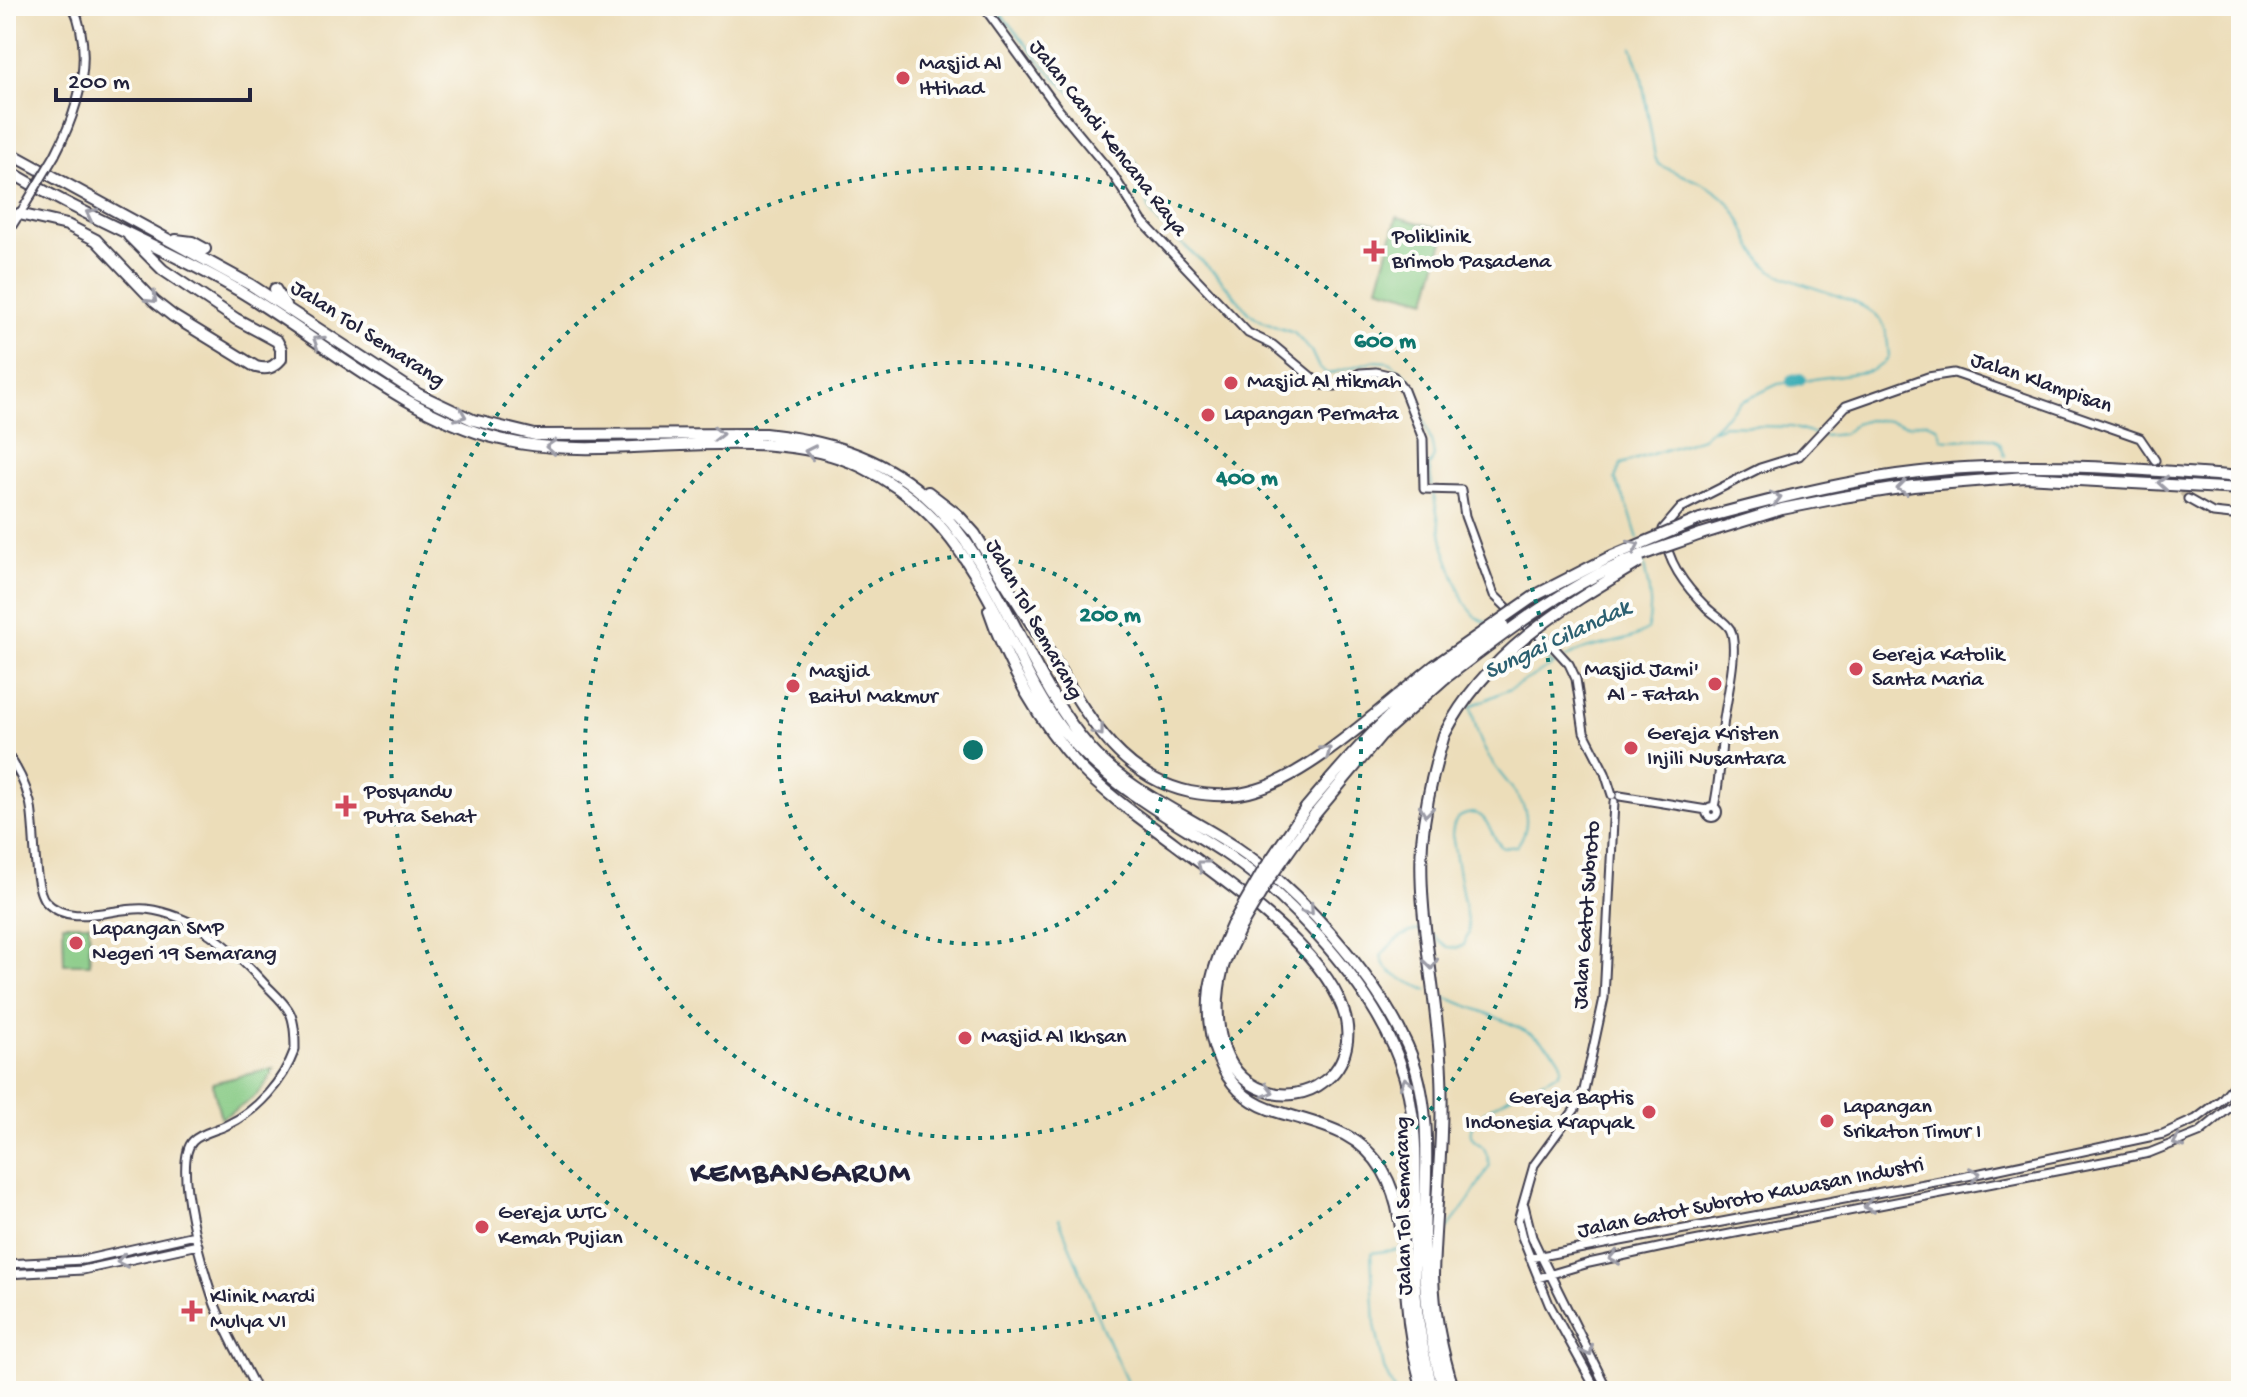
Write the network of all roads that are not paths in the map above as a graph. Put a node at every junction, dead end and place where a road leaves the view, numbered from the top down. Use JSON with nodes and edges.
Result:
{"nodes":[{"id":1,"x":101,"y":6,"type":"edge"},
{"id":2,"x":983,"y":6,"type":"edge"},
{"id":3,"x":74,"y":9,"type":"edge"},
{"id":4,"x":6,"y":151,"type":"edge"},
{"id":5,"x":6,"y":169,"type":"edge"},
{"id":6,"x":21,"y":210,"type":"junction"},
{"id":7,"x":124,"y":230,"type":"junction"},
{"id":8,"x":6,"y":235,"type":"edge"},
{"id":9,"x":170,"y":240,"type":"junction"},
{"id":10,"x":205,"y":249,"type":"dead end"},
{"id":11,"x":275,"y":289,"type":"dead end"},
{"id":12,"x":285,"y":305,"type":"junction"},
{"id":13,"x":2155,"y":460,"type":"tunnel mouth"},
{"id":14,"x":2025,"y":471,"type":"junction"},
{"id":15,"x":899,"y":475,"type":"junction"},
{"id":16,"x":2241,"y":477,"type":"edge"},
{"id":17,"x":2241,"y":489,"type":"edge"},
{"id":18,"x":1461,"y":490,"type":"joint"},
{"id":19,"x":2188,"y":499,"type":"tunnel mouth"},
{"id":20,"x":2241,"y":516,"type":"edge"},
{"id":21,"x":1662,"y":548,"type":"junction"},
{"id":22,"x":978,"y":578,"type":"junction"},
{"id":23,"x":1440,"y":672,"type":"junction"},
{"id":24,"x":6,"y":753,"type":"edge"},
{"id":25,"x":1615,"y":798,"type":"junction"},
{"id":26,"x":1236,"y":926,"type":"junction"},
{"id":27,"x":2241,"y":1077,"type":"edge"},
{"id":28,"x":2241,"y":1098,"type":"edge"},
{"id":29,"x":1523,"y":1203,"type":"junction"},
{"id":30,"x":1420,"y":1216,"type":"junction"},
{"id":31,"x":195,"y":1235,"type":"junction"},
{"id":32,"x":198,"y":1245,"type":"junction"},
{"id":33,"x":1541,"y":1256,"type":"junction"},
{"id":34,"x":1530,"y":1258,"type":"junction"},
{"id":35,"x":6,"y":1264,"type":"edge"},
{"id":36,"x":1414,"y":1266,"type":"junction"},
{"id":37,"x":6,"y":1274,"type":"edge"},
{"id":38,"x":1550,"y":1274,"type":"junction"},
{"id":39,"x":1538,"y":1278,"type":"junction"},
{"id":40,"x":257,"y":1391,"type":"edge"},
{"id":41,"x":1423,"y":1391,"type":"edge"},
{"id":42,"x":1433,"y":1391,"type":"edge"},
{"id":43,"x":1444,"y":1391,"type":"edge"},
{"id":44,"x":1454,"y":1391,"type":"edge"},
{"id":45,"x":1597,"y":1391,"type":"edge"},
{"id":46,"x":1608,"y":1391,"type":"edge"}],
"edges":[{"from":1,"to":3,"type":"street"},
{"from":2,"to":18,"type":"street","name":"Jalan Candi Kencana Raya"},
{"from":3,"to":6,"type":"street","bridge":true},
{"from":4,"to":9,"type":"highway","name":"Jalan Tol Semarang"},
{"from":7,"to":5,"type":"highway","name":"Jalan Tol Semarang","one_way":true},
{"from":6,"to":7,"type":"highway","one_way":true},
{"from":6,"to":8,"type":"street"},
{"from":22,"to":7,"type":"highway","name":"Jalan Tol Semarang","one_way":true},
{"from":9,"to":10,"type":"highway"},
{"from":9,"to":12,"type":"highway","name":"Jalan Tol Semarang"},
{"from":11,"to":12,"type":"highway"},
{"from":12,"to":15,"type":"highway","name":"Jalan Tol Semarang","one_way":true},
{"from":13,"to":25,"type":"street","name":"Jalan Klampisan"},
{"from":14,"to":16,"type":"highway"},
{"from":17,"to":14,"type":"highway","one_way":true},
{"from":14,"to":21,"type":"highway","one_way":true,"bridge":true},
{"from":23,"to":14,"type":"highway","one_way":true,"bridge":true},
{"from":15,"to":23,"type":"highway","one_way":true},
{"from":15,"to":30,"type":"highway","name":"Jalan Tol Semarang","one_way":true},
{"from":18,"to":25,"type":"street","name":"Jalan Gatot Subroto"},
{"from":19,"to":20,"type":"street"},
{"from":21,"to":23,"type":"highway","bridge":true},
{"from":21,"to":44,"type":"highway","one_way":true,"bridge":true},
{"from":26,"to":22,"type":"highway","one_way":true},
{"from":30,"to":22,"type":"highway","name":"Jalan Tol Semarang","one_way":true},
{"from":23,"to":26,"type":"highway","bridge":true},
{"from":24,"to":31,"type":"street"},
{"from":25,"to":29,"type":"street","name":"Jalan Gatot Subroto"},
{"from":26,"to":36,"type":"highway"},
{"from":33,"to":27,"type":"street","name":"Jalan Gatot Subroto Kawasan Industri","one_way":true},
{"from":28,"to":38,"type":"street","name":"Jalan Gatot Subroto Kawasan Industri","one_way":true},
{"from":29,"to":33,"type":"street"},
{"from":29,"to":34,"type":"street","name":"Jalan Gatot Subroto"},
{"from":30,"to":36,"type":"highway","name":"Jalan Tol Semarang"},
{"from":31,"to":32,"type":"street"},
{"from":31,"to":35,"type":"street"},
{"from":32,"to":37,"type":"street","one_way":true},
{"from":32,"to":40,"type":"street"},
{"from":33,"to":34,"type":"street","name":"Jalan Gatot Subroto Kawasan Industri"},
{"from":33,"to":38,"type":"street"},
{"from":34,"to":39,"type":"street","name":"Jalan Gatot Subroto"},
{"from":36,"to":41,"type":"highway"},
{"from":36,"to":42,"type":"highway","name":"Jalan Tol Semarang"},
{"from":36,"to":43,"type":"highway","name":"Jalan Tol Semarang"},
{"from":38,"to":39,"type":"street","name":"Jalan Gatot Subroto Kawasan Industri"},
{"from":38,"to":46,"type":"street","one_way":true},
{"from":39,"to":45,"type":"street","name":"Jalan Gatot Subroto"}]}
